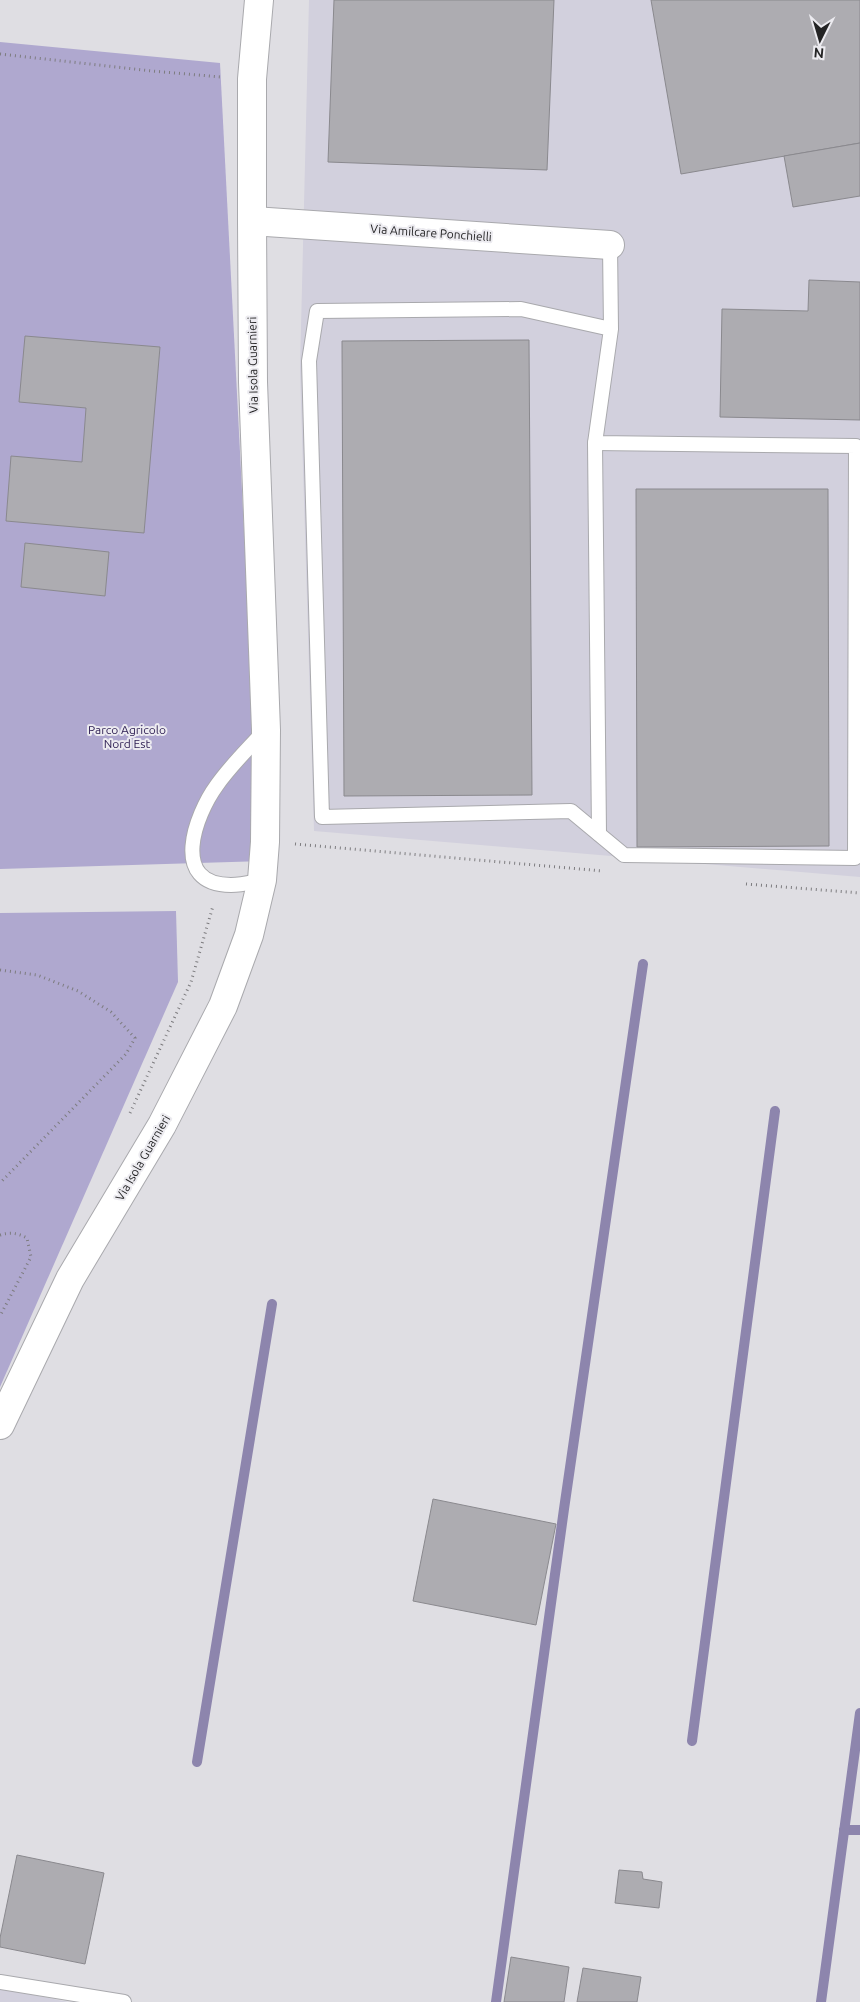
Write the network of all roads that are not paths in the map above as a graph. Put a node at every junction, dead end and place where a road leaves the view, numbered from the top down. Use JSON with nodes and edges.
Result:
{"nodes":[{"id":1,"x":258,"y":0,"type":"edge"},
{"id":2,"x":252,"y":221,"type":"junction"},
{"id":3,"x":610,"y":245,"type":"joint"},
{"id":4,"x":611,"y":329,"type":"junction"},
{"id":5,"x":595,"y":442,"type":"junction"},
{"id":6,"x":266,"y":730,"type":"junction"},
{"id":7,"x":599,"y":834,"type":"junction"},
{"id":8,"x":262,"y":880,"type":"junction"},
{"id":9,"x":0,"y":1426,"type":"edge"},
{"id":10,"x":0,"y":1982,"type":"edge"},
{"id":11,"x":124,"y":2002,"type":"edge"}],
"edges":[{"from":1,"to":2,"type":"street","name":"Via Isola Guarnieri"},
{"from":2,"to":3,"type":"street","name":"Via Amilcare Ponchielli"},
{"from":2,"to":6,"type":"street","name":"Via Isola Guarnieri"},
{"from":3,"to":4,"type":"lane"},
{"from":4,"to":5,"type":"lane"},
{"from":4,"to":7,"type":"lane"},
{"from":5,"to":7,"type":"lane"},
{"from":5,"to":7,"type":"lane"},
{"from":6,"to":8,"type":"street","name":"Via Isola Guarnieri"},
{"from":6,"to":8,"type":"lane"},
{"from":8,"to":9,"type":"street","name":"Via Isola Guarnieri"},
{"from":10,"to":11,"type":"lane"}]}
